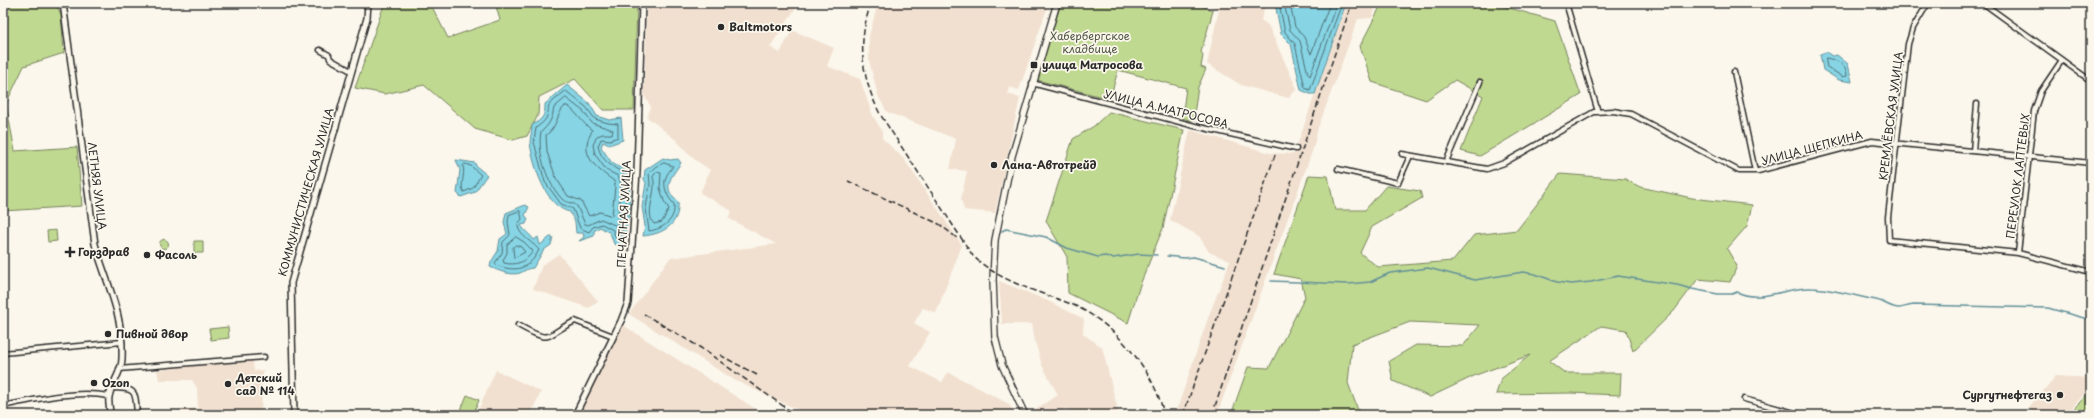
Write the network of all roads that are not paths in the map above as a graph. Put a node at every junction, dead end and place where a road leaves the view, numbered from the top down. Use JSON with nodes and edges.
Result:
{"nodes":[{"id":1,"x":63,"y":3,"type":"edge"},
{"id":2,"x":368,"y":3,"type":"edge"},
{"id":3,"x":642,"y":3,"type":"edge"},
{"id":4,"x":1057,"y":3,"type":"edge"},
{"id":5,"x":1566,"y":3,"type":"edge"},
{"id":6,"x":1928,"y":3,"type":"edge"},
{"id":7,"x":1983,"y":3,"type":"edge"},
{"id":8,"x":320,"y":50,"type":"dead end"},
{"id":9,"x":2062,"y":60,"type":"junction"},
{"id":10,"x":351,"y":71,"type":"junction"},
{"id":11,"x":1734,"y":72,"type":"dead end"},
{"id":12,"x":2091,"y":81,"type":"edge"},
{"id":13,"x":1480,"y":82,"type":"dead end"},
{"id":14,"x":1032,"y":83,"type":"junction"},
{"id":15,"x":1977,"y":104,"type":"dead end"},
{"id":16,"x":1598,"y":112,"type":"junction"},
{"id":17,"x":1897,"y":142,"type":"junction"},
{"id":18,"x":1296,"y":149,"type":"dead end"},
{"id":19,"x":1973,"y":151,"type":"junction"},
{"id":20,"x":1402,"y":154,"type":"dead end"},
{"id":21,"x":1410,"y":156,"type":"junction"},
{"id":22,"x":2028,"y":156,"type":"junction"},
{"id":23,"x":1446,"y":162,"type":"junction"},
{"id":24,"x":2091,"y":163,"type":"edge"},
{"id":25,"x":1338,"y":169,"type":"dead end"},
{"id":26,"x":1755,"y":171,"type":"junction"},
{"id":27,"x":2018,"y":253,"type":"junction"},
{"id":28,"x":2091,"y":272,"type":"edge"},
{"id":29,"x":518,"y":325,"type":"dead end"},
{"id":30,"x":613,"y":336,"type":"junction"},
{"id":31,"x":122,"y":342,"type":"junction"},
{"id":32,"x":3,"y":353,"type":"edge"},
{"id":33,"x":264,"y":357,"type":"dead end"},
{"id":34,"x":119,"y":369,"type":"junction"},
{"id":35,"x":112,"y":388,"type":"junction"},
{"id":36,"x":109,"y":396,"type":"junction"},
{"id":37,"x":1744,"y":399,"type":"dead end"},
{"id":38,"x":3,"y":406,"type":"edge"},
{"id":39,"x":110,"y":415,"type":"edge"},
{"id":40,"x":138,"y":415,"type":"edge"},
{"id":41,"x":294,"y":415,"type":"edge"},
{"id":42,"x":575,"y":415,"type":"edge"},
{"id":43,"x":1026,"y":415,"type":"edge"},
{"id":44,"x":1802,"y":415,"type":"edge"}],
"edges":[{"from":1,"to":31,"type":"street","name":"ЛЕТНЯЯ УЛИЦА"},
{"from":2,"to":10,"type":"street","name":"КОММУНИСТИЧЕСКАЯ УЛИЦА"},
{"from":3,"to":30,"type":"street","name":"ПЕЧАТНАЯ УЛИЦА"},
{"from":4,"to":14,"type":"main road"},
{"from":5,"to":16,"type":"street"},
{"from":6,"to":17,"type":"street","name":"КРЕМЛЁВСКАЯ УЛИЦА"},
{"from":7,"to":9,"type":"street"},
{"from":8,"to":10,"type":"street"},
{"from":9,"to":12,"type":"street"},
{"from":9,"to":22,"type":"street","name":"ПЕРЕУЛОК ЛАПТЕВЫХ"},
{"from":10,"to":41,"type":"street","name":"КОММУНИСТИЧЕСКАЯ УЛИЦА"},
{"from":11,"to":26,"type":"street"},
{"from":13,"to":23,"type":"street"},
{"from":14,"to":18,"type":"street","name":"УЛИЦА А.МАТРОСОВА"},
{"from":14,"to":43,"type":"main road"},
{"from":15,"to":19,"type":"street"},
{"from":16,"to":23,"type":"street"},
{"from":16,"to":26,"type":"street","name":"УЛИЦА ЩЕПКИНА"},
{"from":17,"to":19,"type":"street","name":"УЛИЦА ЩЕПКИНА"},
{"from":17,"to":26,"type":"street","name":"УЛИЦА ЩЕПКИНА"},
{"from":17,"to":27,"type":"street","name":"КРЕМЛЁВСКАЯ УЛИЦА"},
{"from":19,"to":22,"type":"street","name":"УЛИЦА ЩЕПКИНА"},
{"from":20,"to":21,"type":"street"},
{"from":21,"to":23,"type":"street"},
{"from":21,"to":25,"type":"street"},
{"from":22,"to":24,"type":"street","name":"УЛИЦА ЩЕПКИНА"},
{"from":22,"to":27,"type":"street","name":"ПЕРЕУЛОК ЛАПТЕВЫХ"},
{"from":27,"to":28,"type":"street"},
{"from":29,"to":30,"type":"street"},
{"from":30,"to":42,"type":"street","name":"ПЕЧАТНАЯ УЛИЦА"},
{"from":31,"to":32,"type":"street"},
{"from":31,"to":34,"type":"street","name":"ЛЕТНЯЯ УЛИЦА"},
{"from":33,"to":34,"type":"street"},
{"from":34,"to":35,"type":"street","name":"ЛЕТНЯЯ УЛИЦА"},
{"from":35,"to":36,"type":"street","name":"ЛЕТНЯЯ УЛИЦА"},
{"from":35,"to":40,"type":"street"},
{"from":36,"to":38,"type":"street"},
{"from":36,"to":39,"type":"street","name":"ЛЕТНЯЯ УЛИЦА"},
{"from":37,"to":44,"type":"street"}]}
